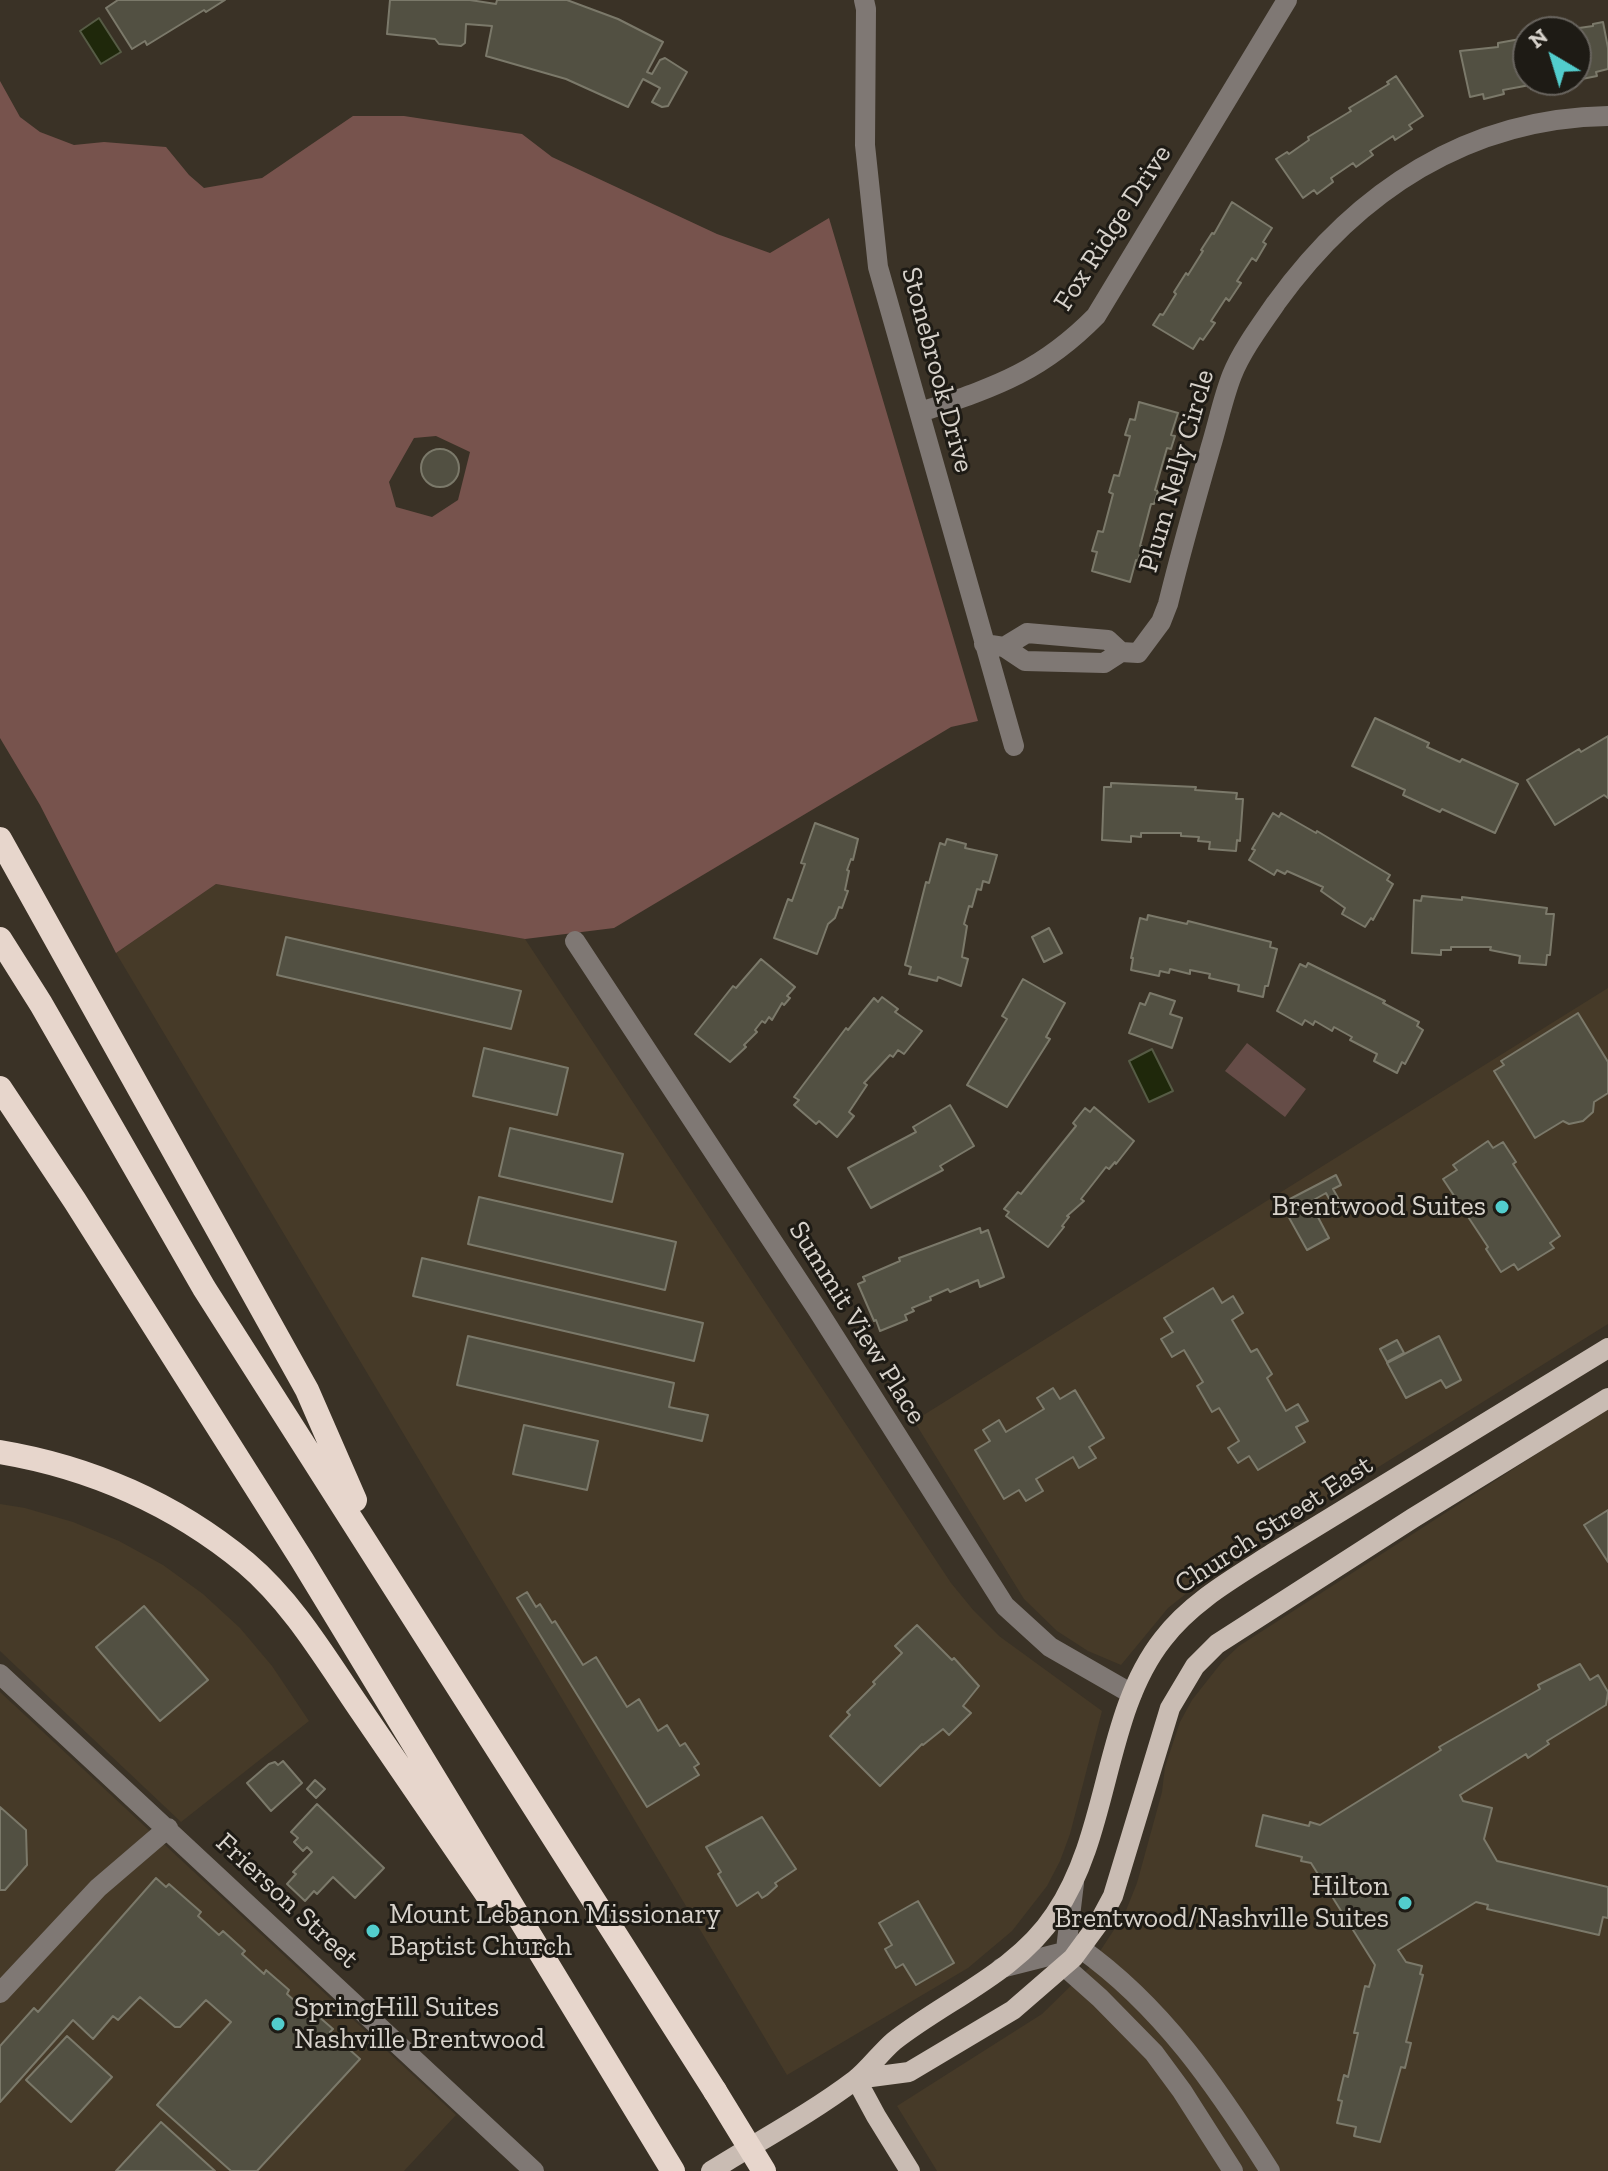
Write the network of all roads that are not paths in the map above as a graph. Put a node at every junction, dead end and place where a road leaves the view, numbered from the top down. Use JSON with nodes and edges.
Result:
{"nodes":[{"id":1,"x":864,"y":0,"type":"edge"},
{"id":2,"x":1287,"y":0,"type":"edge"},
{"id":3,"x":1608,"y":116,"type":"edge"},
{"id":4,"x":921,"y":412,"type":"junction"},
{"id":5,"x":994,"y":646,"type":"junction"},
{"id":6,"x":1014,"y":746,"type":"dead end"},
{"id":7,"x":0,"y":839,"type":"edge"},
{"id":8,"x":0,"y":939,"type":"edge"},
{"id":9,"x":575,"y":941,"type":"dead end"},
{"id":10,"x":0,"y":1088,"type":"edge"},
{"id":11,"x":1608,"y":1348,"type":"edge"},
{"id":12,"x":1608,"y":1398,"type":"edge"},
{"id":13,"x":0,"y":1452,"type":"edge"},
{"id":14,"x":384,"y":1568,"type":"junction"},
{"id":15,"x":0,"y":1674,"type":"edge"},
{"id":16,"x":1132,"y":1694,"type":"junction"},
{"id":17,"x":168,"y":1828,"type":"junction"},
{"id":18,"x":1074,"y":1883,"type":"junction"},
{"id":19,"x":1070,"y":1956,"type":"junction"},
{"id":20,"x":1001,"y":1968,"type":"junction"},
{"id":21,"x":0,"y":1993,"type":"edge"},
{"id":22,"x":856,"y":2079,"type":"junction"},
{"id":23,"x":646,"y":2128,"type":"junction"},
{"id":24,"x":534,"y":2171,"type":"edge"},
{"id":25,"x":673,"y":2171,"type":"edge"},
{"id":26,"x":711,"y":2171,"type":"edge"},
{"id":27,"x":764,"y":2171,"type":"edge"},
{"id":28,"x":910,"y":2171,"type":"edge"},
{"id":29,"x":1233,"y":2171,"type":"edge"},
{"id":30,"x":1270,"y":2171,"type":"edge"}],
"edges":[{"from":1,"to":4,"type":"street","name":"Stonebrook Drive"},
{"from":2,"to":4,"type":"street","name":"Fox Ridge Drive"},
{"from":3,"to":5,"type":"street","name":"Plum Nelly Circle"},
{"from":4,"to":5,"type":"street","name":"Stonebrook Drive"},
{"from":5,"to":6,"type":"street","name":"Stonebrook Drive"},
{"from":7,"to":14,"type":"highway"},
{"from":8,"to":14,"type":"highway"},
{"from":9,"to":16,"type":"street","name":"Summit View Place"},
{"from":10,"to":23,"type":"highway"},
{"from":11,"to":16,"type":"main road","name":"Church Street East"},
{"from":12,"to":19,"type":"main road","name":"Church Street East"},
{"from":13,"to":23,"type":"highway"},
{"from":14,"to":27,"type":"highway","bridge":true},
{"from":15,"to":17,"type":"street","name":"Frierson Street"},
{"from":16,"to":18,"type":"main road","name":"Church Street East"},
{"from":17,"to":21,"type":"street"},
{"from":17,"to":24,"type":"street","name":"Frierson Street"},
{"from":18,"to":19,"type":"street"},
{"from":18,"to":20,"type":"main road","name":"Church Street East"},
{"from":19,"to":20,"type":"street"},
{"from":19,"to":22,"type":"main road","name":"Church Street East"},
{"from":19,"to":29,"type":"street"},
{"from":19,"to":30,"type":"street"},
{"from":20,"to":22,"type":"main road","name":"Church Street East"},
{"from":22,"to":26,"type":"main road","name":"Church Street East"},
{"from":22,"to":28,"type":"main road"},
{"from":23,"to":25,"type":"highway"}]}
